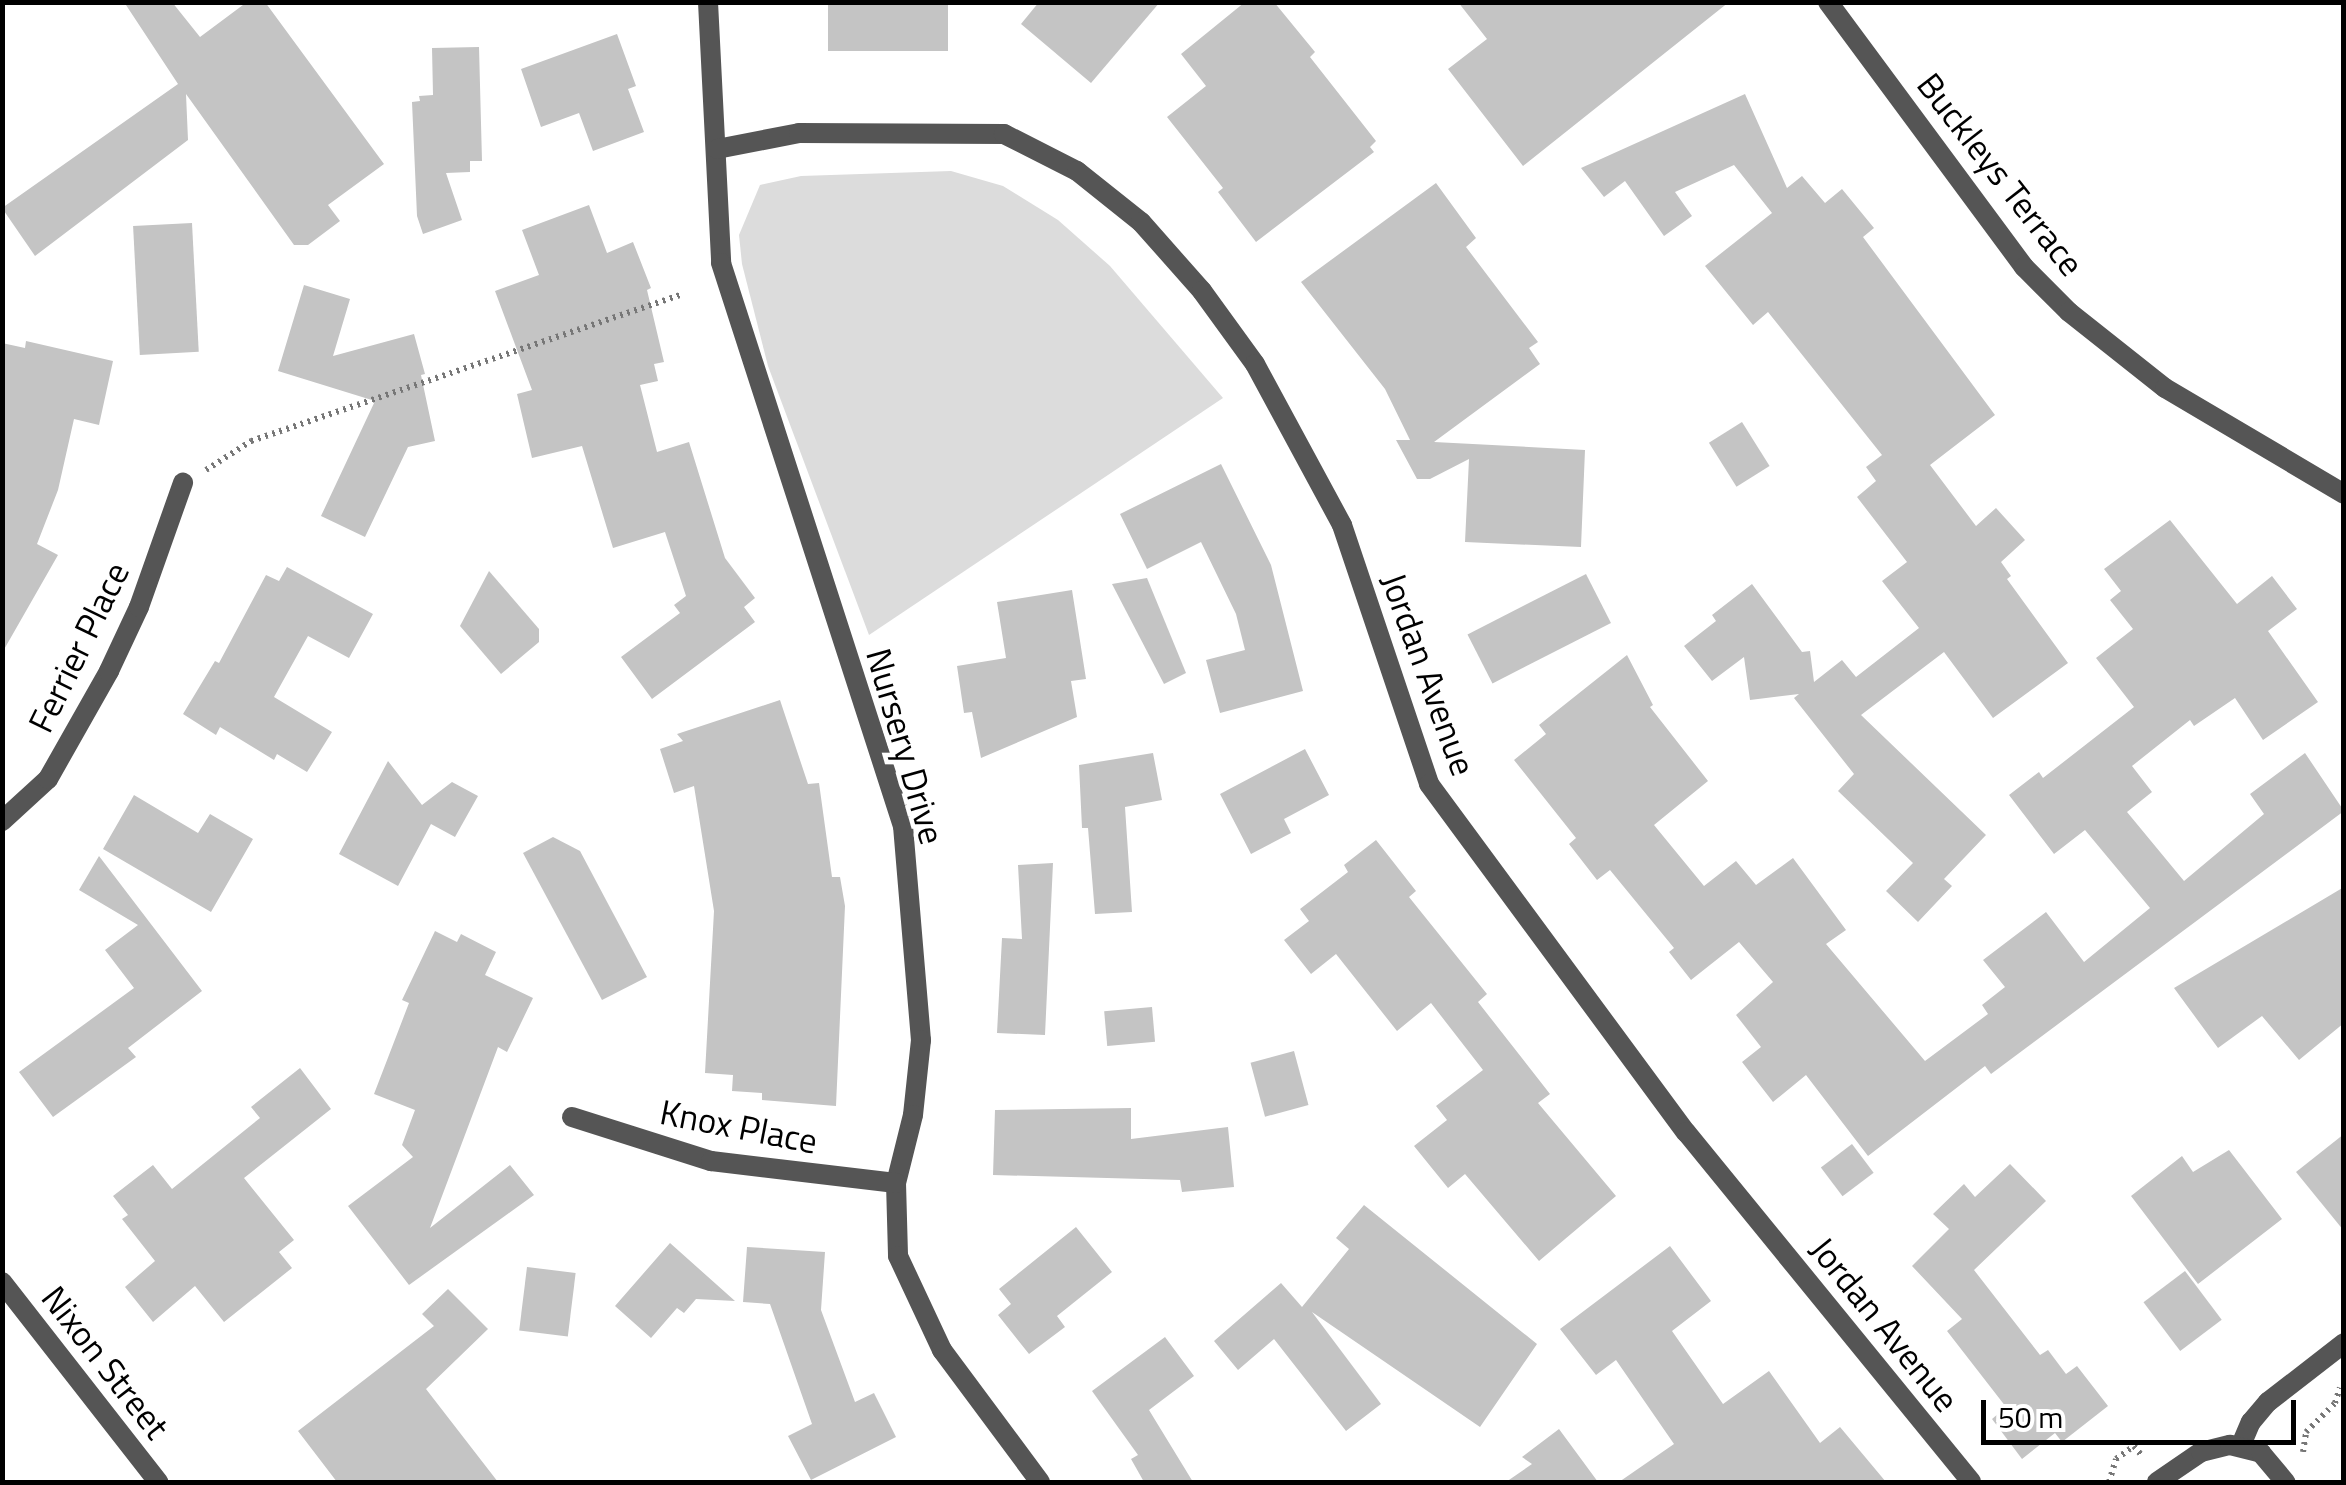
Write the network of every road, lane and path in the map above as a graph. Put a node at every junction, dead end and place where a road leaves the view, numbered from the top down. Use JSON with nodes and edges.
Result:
{"nodes":[{"id":1,"x":708,"y":2,"type":"edge"},
{"id":2,"x":1828,"y":2,"type":"edge"},
{"id":3,"x":718,"y":149,"type":"junction"},
{"id":4,"x":683,"y":294,"type":"dead end"},
{"id":5,"x":183,"y":484,"type":"joint"},
{"id":6,"x":2344,"y":494,"type":"edge"},
{"id":7,"x":2,"y":821,"type":"edge"},
{"id":8,"x":572,"y":1117,"type":"dead end"},
{"id":9,"x":896,"y":1183,"type":"junction"},
{"id":10,"x":2,"y":1282,"type":"edge"},
{"id":11,"x":2344,"y":1344,"type":"edge"},
{"id":12,"x":2338,"y":1393,"type":"dead end"},
{"id":13,"x":2298,"y":1422,"type":"dead end"},
{"id":14,"x":2306,"y":1432,"type":"junction"},
{"id":15,"x":2242,"y":1446,"type":"junction"},
{"id":16,"x":2146,"y":1462,"type":"dead end"},
{"id":17,"x":2309,"y":1466,"type":"dead end"},
{"id":18,"x":158,"y":1482,"type":"edge"},
{"id":19,"x":1040,"y":1482,"type":"edge"},
{"id":20,"x":1971,"y":1482,"type":"edge"},
{"id":21,"x":2109,"y":1482,"type":"edge"},
{"id":22,"x":2157,"y":1482,"type":"edge"},
{"id":23,"x":2285,"y":1482,"type":"edge"}],
"edges":[{"from":1,"to":3,"type":"street","name":"Nursery Drive"},
{"from":2,"to":6,"type":"street","name":"Buckleys Terrace"},
{"from":3,"to":9,"type":"street","name":"Nursery Drive"},
{"from":3,"to":20,"type":"street","name":"Jordan Avenue"},
{"from":4,"to":5,"type":"path"},
{"from":5,"to":7,"type":"street","name":"Ferrier Place"},
{"from":8,"to":9,"type":"street","name":"Knox Place"},
{"from":9,"to":19,"type":"street","name":"Nursery Drive"},
{"from":10,"to":18,"type":"street","name":"Nixon Street"},
{"from":11,"to":15,"type":"street"},
{"from":12,"to":14,"type":"path"},
{"from":13,"to":14,"type":"path"},
{"from":14,"to":17,"type":"path"},
{"from":15,"to":22,"type":"street"},
{"from":15,"to":23,"type":"street"},
{"from":16,"to":21,"type":"path"}]}
